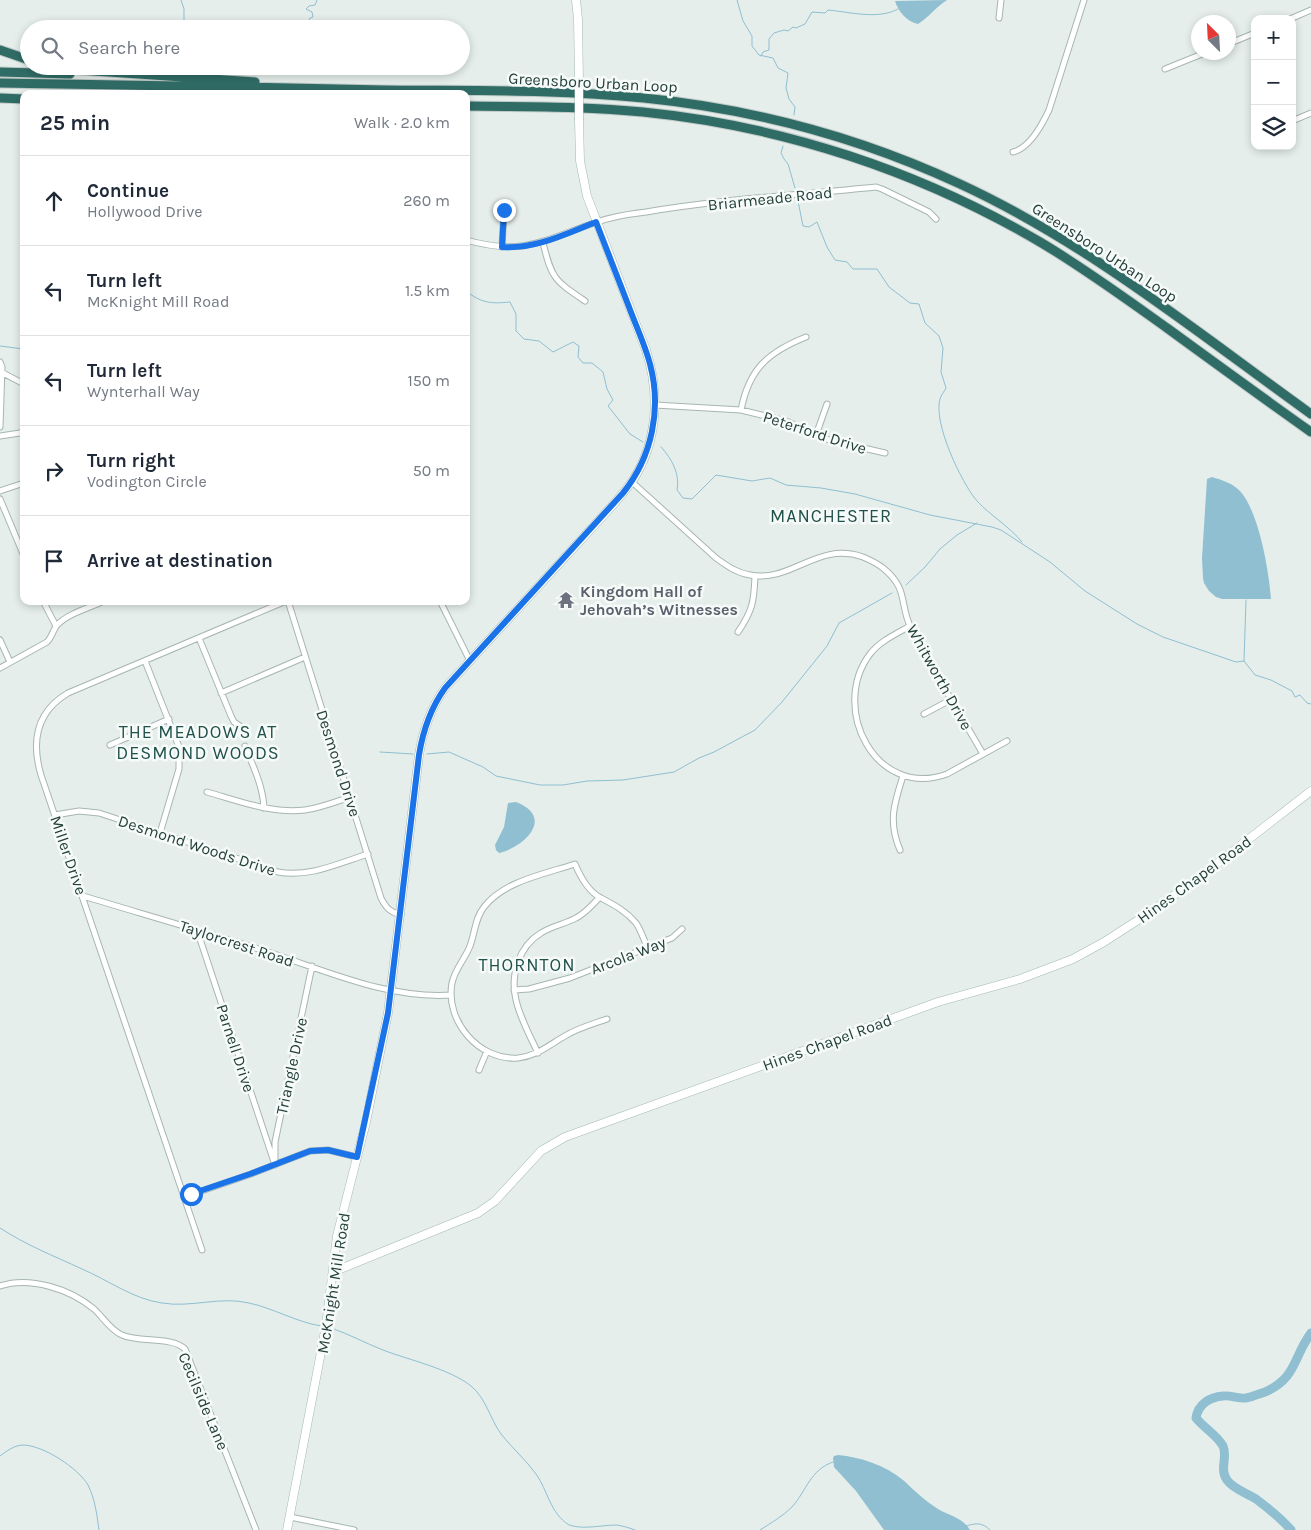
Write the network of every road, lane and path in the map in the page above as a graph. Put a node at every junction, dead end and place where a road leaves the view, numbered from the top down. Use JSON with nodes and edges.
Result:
{"nodes":[{"id":1,"x":576,"y":0,"type":"edge"},
{"id":2,"x":1002,"y":0,"type":"edge"},
{"id":3,"x":1084,"y":0,"type":"edge"},
{"id":4,"x":1311,"y":10,"type":"edge"},
{"id":5,"x":1296,"y":16,"type":"edge"},
{"id":6,"x":999,"y":18,"type":"dead end"},
{"id":7,"x":1251,"y":35,"type":"edge"},
{"id":8,"x":1236,"y":41,"type":"edge"},
{"id":9,"x":0,"y":50,"type":"edge"},
{"id":10,"x":20,"y":57,"type":"edge"},
{"id":11,"x":1191,"y":59,"type":"edge"},
{"id":12,"x":1166,"y":69,"type":"dead end"},
{"id":13,"x":0,"y":72,"type":"edge"},
{"id":14,"x":20,"y":72,"type":"edge"},
{"id":15,"x":150,"y":75,"type":"edge"},
{"id":16,"x":0,"y":83,"type":"edge"},
{"id":17,"x":337,"y":89,"type":"junction"},
{"id":18,"x":398,"y":90,"type":"edge"},
{"id":19,"x":470,"y":91,"type":"edge"},
{"id":20,"x":2,"y":99,"type":"edge"},
{"id":21,"x":20,"y":99,"type":"edge"},
{"id":22,"x":470,"y":106,"type":"edge"},
{"id":23,"x":1311,"y":113,"type":"edge"},
{"id":24,"x":1296,"y":119,"type":"edge"},
{"id":25,"x":1013,"y":152,"type":"dead end"},
{"id":26,"x":504,"y":210,"type":"dead end"},
{"id":27,"x":936,"y":219,"type":"dead end"},
{"id":28,"x":596,"y":222,"type":"junction"},
{"id":29,"x":470,"y":241,"type":"edge"},
{"id":30,"x":543,"y":242,"type":"junction"},
{"id":31,"x":502,"y":247,"type":"junction"},
{"id":32,"x":585,"y":301,"type":"dead end"},
{"id":33,"x":806,"y":338,"type":"dead end"},
{"id":34,"x":0,"y":362,"type":"edge"},
{"id":35,"x":1,"y":372,"type":"junction"},
{"id":36,"x":20,"y":382,"type":"edge"},
{"id":37,"x":827,"y":404,"type":"dead end"},
{"id":38,"x":655,"y":405,"type":"junction"},
{"id":39,"x":741,"y":410,"type":"junction"},
{"id":40,"x":1311,"y":414,"type":"edge"},
{"id":41,"x":0,"y":427,"type":"edge"},
{"id":42,"x":1311,"y":432,"type":"edge"},
{"id":43,"x":20,"y":433,"type":"edge"},
{"id":44,"x":816,"y":434,"type":"junction"},
{"id":45,"x":0,"y":436,"type":"edge"},
{"id":46,"x":885,"y":453,"type":"dead end"},
{"id":47,"x":632,"y":482,"type":"junction"},
{"id":48,"x":20,"y":484,"type":"edge"},
{"id":49,"x":0,"y":491,"type":"edge"},
{"id":50,"x":0,"y":499,"type":"edge"},
{"id":51,"x":20,"y":546,"type":"edge"},
{"id":52,"x":754,"y":576,"type":"junction"},
{"id":53,"x":45,"y":605,"type":"edge"},
{"id":54,"x":94,"y":605,"type":"edge"},
{"id":55,"x":277,"y":605,"type":"edge"},
{"id":56,"x":288,"y":605,"type":"edge"},
{"id":57,"x":442,"y":605,"type":"edge"},
{"id":58,"x":56,"y":626,"type":"junction"},
{"id":59,"x":910,"y":626,"type":"junction"},
{"id":60,"x":738,"y":632,"type":"dead end"},
{"id":61,"x":199,"y":638,"type":"junction"},
{"id":62,"x":0,"y":640,"type":"edge"},
{"id":63,"x":305,"y":657,"type":"junction"},
{"id":64,"x":145,"y":661,"type":"junction"},
{"id":65,"x":470,"y":661,"type":"junction"},
{"id":66,"x":10,"y":662,"type":"junction"},
{"id":67,"x":0,"y":668,"type":"edge"},
{"id":68,"x":221,"y":693,"type":"junction"},
{"id":69,"x":952,"y":699,"type":"junction"},
{"id":70,"x":924,"y":714,"type":"dead end"},
{"id":71,"x":169,"y":719,"type":"junction"},
{"id":72,"x":240,"y":726,"type":"dead end"},
{"id":73,"x":1007,"y":741,"type":"dead end"},
{"id":74,"x":110,"y":745,"type":"dead end"},
{"id":75,"x":245,"y":746,"type":"dead end"},
{"id":76,"x":983,"y":754,"type":"junction"},
{"id":77,"x":903,"y":776,"type":"junction"},
{"id":78,"x":1311,"y":791,"type":"edge"},
{"id":79,"x":207,"y":792,"type":"dead end"},
{"id":80,"x":350,"y":797,"type":"junction"},
{"id":81,"x":264,"y":808,"type":"junction"},
{"id":82,"x":56,"y":815,"type":"junction"},
{"id":83,"x":160,"y":833,"type":"junction"},
{"id":84,"x":900,"y":850,"type":"dead end"},
{"id":85,"x":368,"y":854,"type":"junction"},
{"id":86,"x":82,"y":896,"type":"junction"},
{"id":87,"x":599,"y":898,"type":"junction"},
{"id":88,"x":401,"y":915,"type":"junction"},
{"id":89,"x":682,"y":929,"type":"dead end"},
{"id":90,"x":197,"y":930,"type":"junction"},
{"id":91,"x":648,"y":948,"type":"junction"},
{"id":92,"x":312,"y":966,"type":"junction"},
{"id":93,"x":392,"y":990,"type":"junction"},
{"id":94,"x":514,"y":990,"type":"junction"},
{"id":95,"x":451,"y":995,"type":"junction"},
{"id":96,"x":607,"y":1019,"type":"dead end"},
{"id":97,"x":487,"y":1052,"type":"junction"},
{"id":98,"x":538,"y":1053,"type":"junction"},
{"id":99,"x":478,"y":1070,"type":"dead end"},
{"id":100,"x":357,"y":1157,"type":"junction"},
{"id":101,"x":275,"y":1165,"type":"junction"},
{"id":102,"x":184,"y":1197,"type":"junction"},
{"id":103,"x":202,"y":1250,"type":"dead end"},
{"id":104,"x":333,"y":1272,"type":"junction"},
{"id":105,"x":0,"y":1286,"type":"edge"},
{"id":106,"x":290,"y":1517,"type":"junction"},
{"id":107,"x":256,"y":1530,"type":"edge"},
{"id":108,"x":287,"y":1530,"type":"edge"},
{"id":109,"x":354,"y":1530,"type":"edge"}],
"edges":[{"from":1,"to":28,"type":"street","name":"McKnight Mill Road","bridge":true},
{"from":2,"to":6,"type":"street"},
{"from":3,"to":25,"type":"street"},
{"from":4,"to":5,"type":"street"},
{"from":7,"to":8,"type":"street"},
{"from":9,"to":10,"type":"highway"},
{"from":11,"to":12,"type":"street"},
{"from":13,"to":14,"type":"highway"},
{"from":15,"to":17,"type":"highway"},
{"from":16,"to":17,"type":"highway","name":"Greensboro Urban Loop"},
{"from":17,"to":18,"type":"highway","name":"Greensboro Urban Loop"},
{"from":19,"to":40,"type":"highway","name":"Greensboro Urban Loop"},
{"from":20,"to":21,"type":"highway"},
{"from":22,"to":42,"type":"highway","name":"Greensboro Urban Loop"},
{"from":23,"to":24,"type":"street"},
{"from":26,"to":31,"type":"street"},
{"from":27,"to":28,"type":"street","name":"Briarmeade Road"},
{"from":28,"to":30,"type":"street","name":"Briarmeade Road"},
{"from":28,"to":38,"type":"street","name":"McKnight Mill Road"},
{"from":29,"to":31,"type":"street","name":"Briarmeade Road"},
{"from":30,"to":31,"type":"street","name":"Briarmeade Road"},
{"from":30,"to":32,"type":"street"},
{"from":33,"to":39,"type":"street"},
{"from":34,"to":35,"type":"street"},
{"from":35,"to":36,"type":"street"},
{"from":35,"to":41,"type":"street"},
{"from":37,"to":44,"type":"street"},
{"from":38,"to":39,"type":"street","name":"Peterford Drive"},
{"from":38,"to":47,"type":"street","name":"McKnight Mill Road"},
{"from":39,"to":44,"type":"street","name":"Peterford Drive"},
{"from":43,"to":45,"type":"street"},
{"from":44,"to":46,"type":"street","name":"Peterford Drive"},
{"from":47,"to":52,"type":"street","name":"Whitworth Drive"},
{"from":47,"to":65,"type":"street","name":"McKnight Mill Road"},
{"from":48,"to":49,"type":"street"},
{"from":50,"to":51,"type":"street"},
{"from":52,"to":59,"type":"street","name":"Whitworth Drive"},
{"from":52,"to":60,"type":"street"},
{"from":53,"to":58,"type":"street"},
{"from":54,"to":58,"type":"street"},
{"from":55,"to":61,"type":"street","name":"Miller Drive"},
{"from":56,"to":63,"type":"street","name":"Desmond Drive"},
{"from":57,"to":65,"type":"street"},
{"from":58,"to":66,"type":"street"},
{"from":59,"to":69,"type":"street","name":"Whitworth Drive"},
{"from":59,"to":77,"type":"street"},
{"from":61,"to":64,"type":"street","name":"Miller Drive"},
{"from":61,"to":68,"type":"street"},
{"from":62,"to":66,"type":"street"},
{"from":63,"to":68,"type":"street"},
{"from":63,"to":80,"type":"street","name":"Desmond Drive"},
{"from":64,"to":71,"type":"street"},
{"from":64,"to":82,"type":"street","name":"Miller Drive"},
{"from":65,"to":88,"type":"street","name":"McKnight Mill Road"},
{"from":66,"to":67,"type":"street"},
{"from":68,"to":72,"type":"street"},
{"from":69,"to":70,"type":"street"},
{"from":69,"to":76,"type":"street","name":"Whitworth Drive"},
{"from":71,"to":74,"type":"street"},
{"from":71,"to":83,"type":"street"},
{"from":73,"to":76,"type":"street"},
{"from":75,"to":81,"type":"street"},
{"from":76,"to":77,"type":"street"},
{"from":77,"to":84,"type":"street"},
{"from":78,"to":104,"type":"street","name":"Hines Chapel Road"},
{"from":79,"to":81,"type":"street"},
{"from":80,"to":81,"type":"street"},
{"from":80,"to":85,"type":"street","name":"Desmond Drive"},
{"from":82,"to":83,"type":"street","name":"Desmond Woods Drive"},
{"from":82,"to":86,"type":"street","name":"Miller Drive"},
{"from":83,"to":85,"type":"street","name":"Desmond Woods Drive"},
{"from":85,"to":88,"type":"street","name":"Desmond Drive"},
{"from":86,"to":90,"type":"street","name":"Taylorcrest Road"},
{"from":86,"to":102,"type":"street","name":"Miller Drive"},
{"from":87,"to":91,"type":"street"},
{"from":87,"to":94,"type":"street"},
{"from":87,"to":95,"type":"street"},
{"from":88,"to":93,"type":"street","name":"McKnight Mill Road"},
{"from":89,"to":91,"type":"street","name":"Arcola Way"},
{"from":90,"to":92,"type":"street","name":"Taylorcrest Road"},
{"from":90,"to":101,"type":"street","name":"Parnell Drive"},
{"from":91,"to":94,"type":"street","name":"Arcola Way"},
{"from":92,"to":93,"type":"street","name":"Taylorcrest Road"},
{"from":92,"to":101,"type":"street","name":"Triangle Drive"},
{"from":93,"to":95,"type":"street","name":"Taylorcrest Road"},
{"from":93,"to":100,"type":"street","name":"McKnight Mill Road"},
{"from":94,"to":98,"type":"street"},
{"from":95,"to":97,"type":"street"},
{"from":96,"to":98,"type":"street"},
{"from":97,"to":98,"type":"street"},
{"from":97,"to":99,"type":"street"},
{"from":100,"to":101,"type":"street"},
{"from":100,"to":104,"type":"street","name":"McKnight Mill Road"},
{"from":101,"to":102,"type":"street"},
{"from":102,"to":103,"type":"street","name":"Miller Drive"},
{"from":104,"to":106,"type":"street","name":"McKnight Mill Road"},
{"from":105,"to":107,"type":"street","name":"Cecilside Lane"},
{"from":106,"to":108,"type":"street","name":"McKnight Mill Road"},
{"from":106,"to":109,"type":"street"}]}
